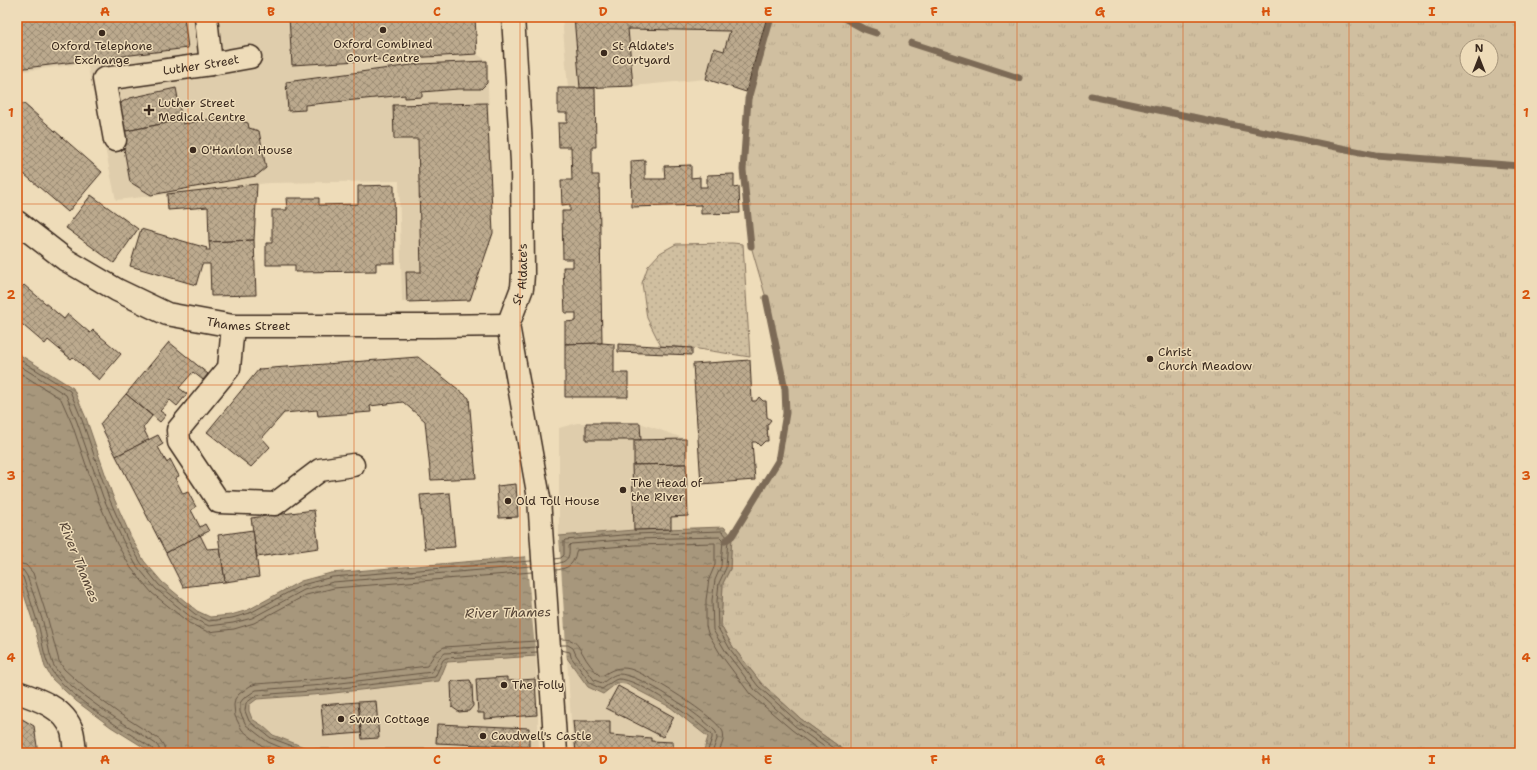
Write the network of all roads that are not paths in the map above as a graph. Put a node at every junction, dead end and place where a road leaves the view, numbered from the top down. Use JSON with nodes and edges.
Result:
{"nodes":[{"id":1,"x":206,"y":17,"type":"edge"},
{"id":2,"x":513,"y":17,"type":"edge"},
{"id":3,"x":250,"y":58,"type":"dead end"},
{"id":4,"x":211,"y":64,"type":"junction"},
{"id":5,"x":115,"y":140,"type":"dead end"},
{"id":6,"x":17,"y":222,"type":"edge"},
{"id":7,"x":508,"y":325,"type":"junction"},
{"id":8,"x":233,"y":326,"type":"junction"},
{"id":9,"x":353,"y":465,"type":"dead end"},
{"id":10,"x":17,"y":692,"type":"edge"},
{"id":11,"x":75,"y":753,"type":"edge"},
{"id":12,"x":556,"y":753,"type":"edge"}],
"edges":[{"from":1,"to":4,"type":"street"},
{"from":2,"to":7,"type":"street","name":"St Aldate's"},
{"from":3,"to":4,"type":"street","name":"Luther Street"},
{"from":4,"to":5,"type":"street","name":"Luther Street"},
{"from":6,"to":8,"type":"street","name":"Thames Street"},
{"from":7,"to":8,"type":"street","name":"Thames Street"},
{"from":7,"to":12,"type":"street"},
{"from":8,"to":9,"type":"street"},
{"from":10,"to":11,"type":"street"}]}
